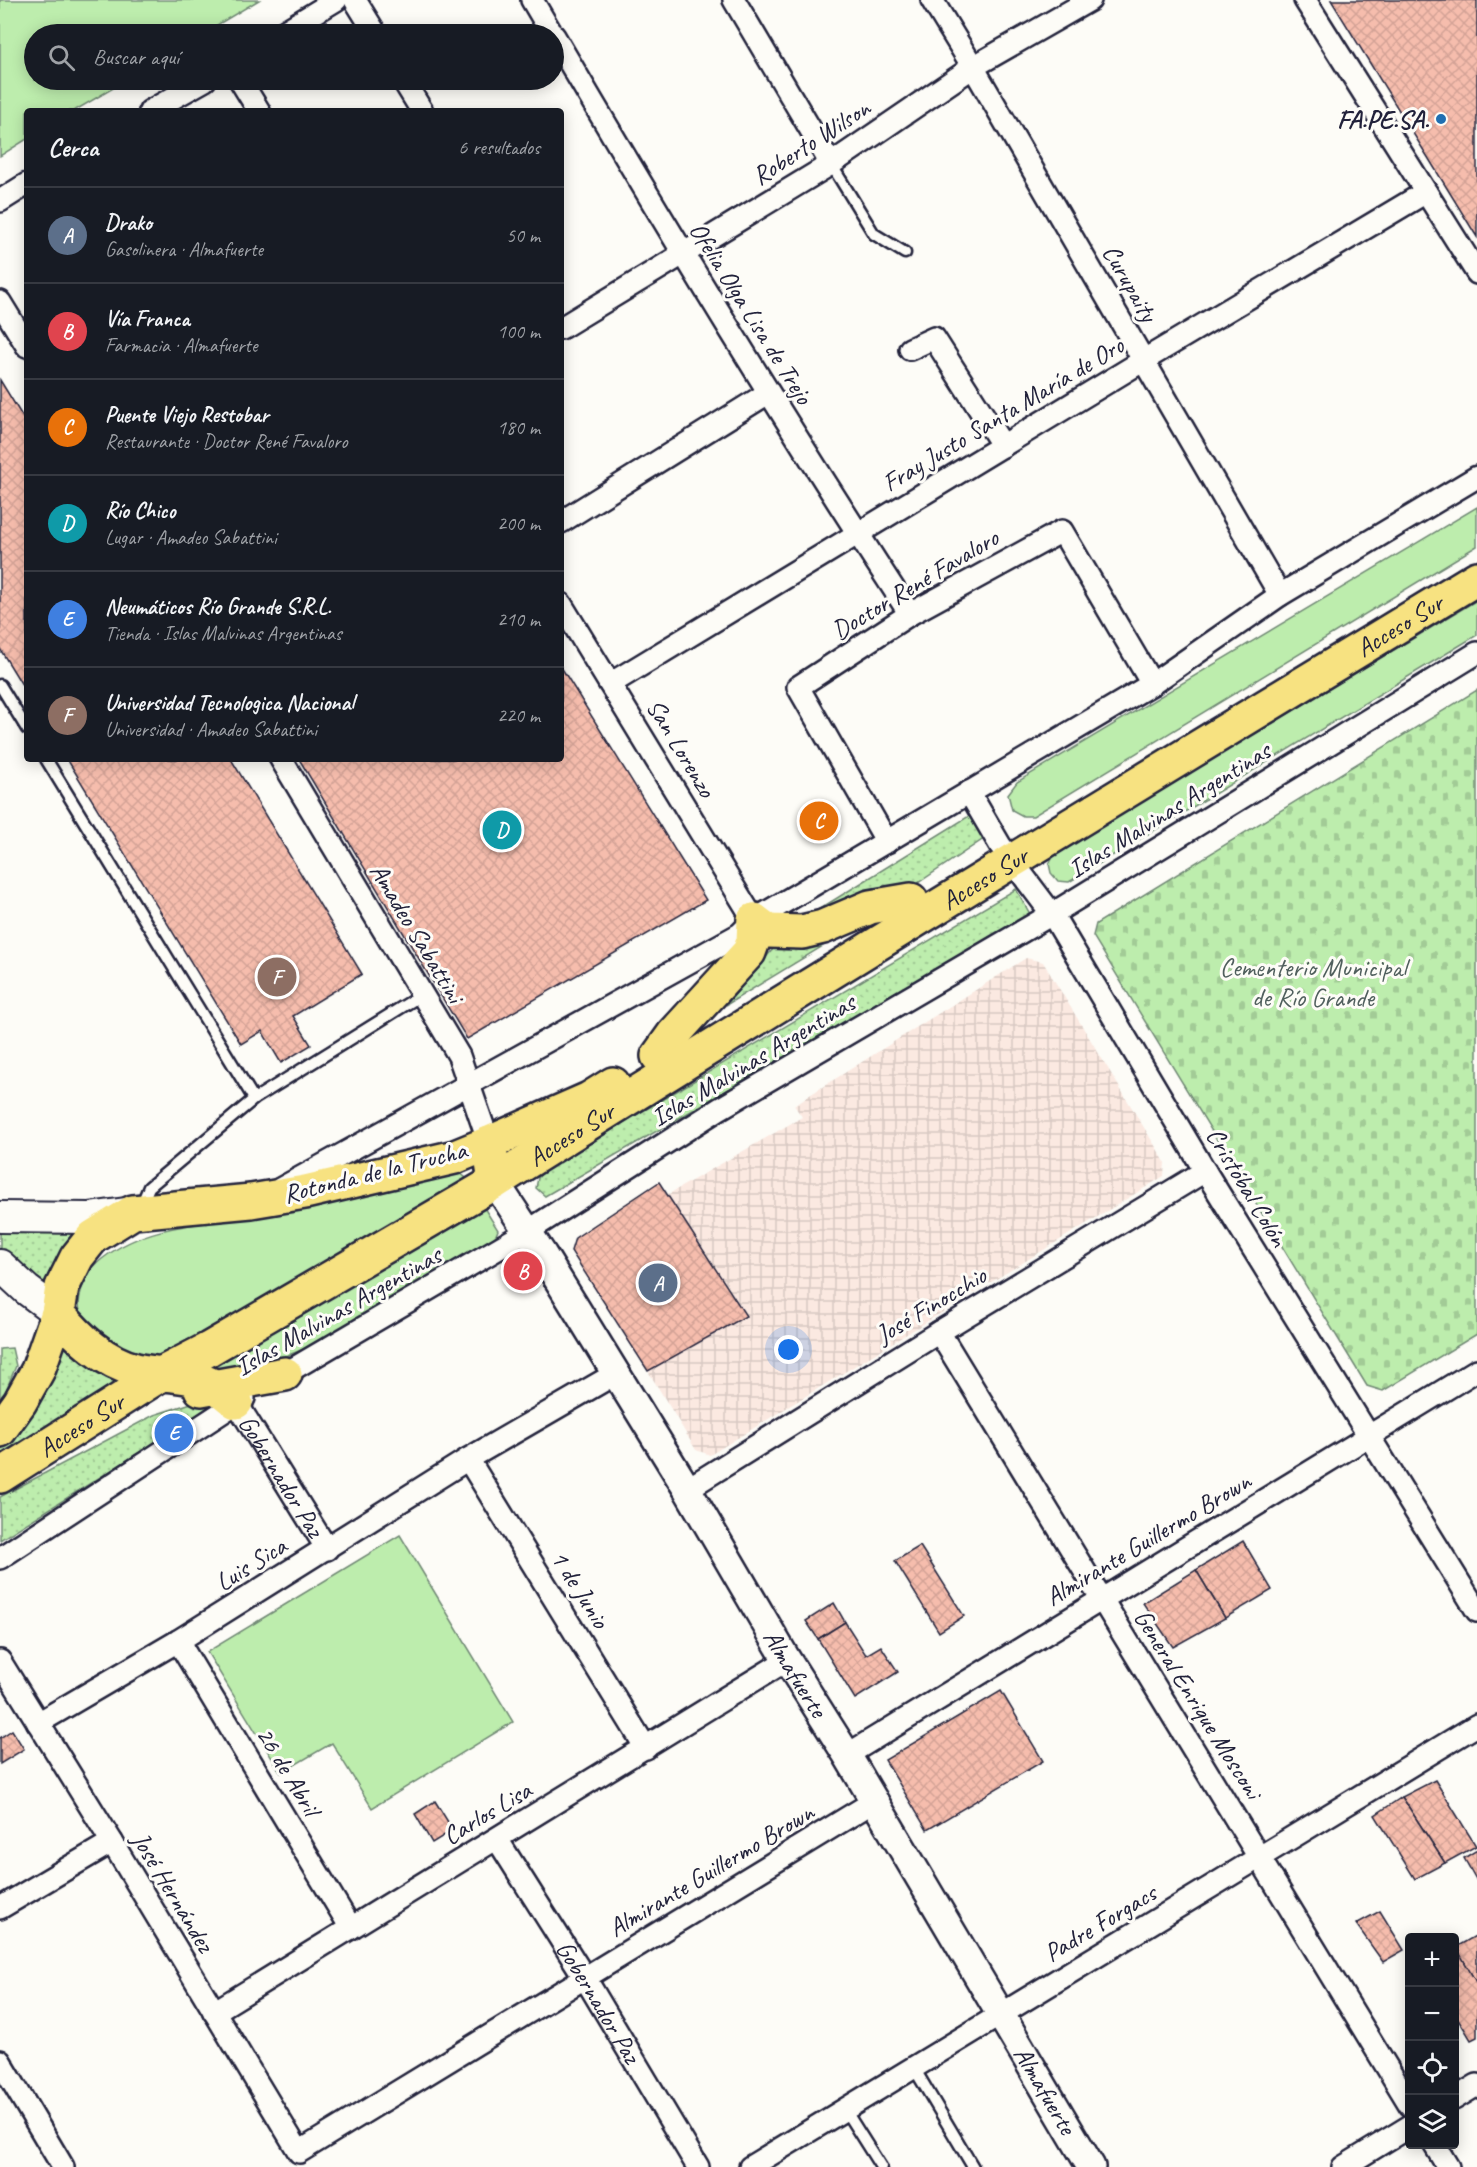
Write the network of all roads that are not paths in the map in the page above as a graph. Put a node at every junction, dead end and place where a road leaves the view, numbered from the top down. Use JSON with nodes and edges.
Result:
{"nodes":[{"id":1,"x":336,"y":0,"type":"edge"},
{"id":2,"x":355,"y":0,"type":"edge"},
{"id":3,"x":532,"y":0,"type":"edge"},
{"id":4,"x":734,"y":0,"type":"edge"},
{"id":5,"x":932,"y":0,"type":"edge"},
{"id":6,"x":1090,"y":0,"type":"edge"},
{"id":7,"x":1305,"y":0,"type":"edge"},
{"id":8,"x":296,"y":24,"type":"edge"},
{"id":9,"x":370,"y":24,"type":"edge"},
{"id":10,"x":546,"y":24,"type":"edge"},
{"id":11,"x":564,"y":54,"type":"edge"},
{"id":12,"x":974,"y":67,"type":"junction"},
{"id":13,"x":187,"y":90,"type":"edge"},
{"id":14,"x":246,"y":90,"type":"edge"},
{"id":15,"x":409,"y":90,"type":"edge"},
{"id":16,"x":155,"y":108,"type":"edge"},
{"id":17,"x":257,"y":108,"type":"edge"},
{"id":18,"x":420,"y":108,"type":"edge"},
{"id":19,"x":831,"y":164,"type":"junction"},
{"id":20,"x":24,"y":186,"type":"edge"},
{"id":21,"x":1426,"y":192,"type":"junction"},
{"id":22,"x":0,"y":201,"type":"edge"},
{"id":23,"x":904,"y":253,"type":"dead end"},
{"id":24,"x":682,"y":254,"type":"junction"},
{"id":25,"x":1477,"y":273,"type":"edge"},
{"id":26,"x":0,"y":302,"type":"edge"},
{"id":27,"x":564,"y":326,"type":"edge"},
{"id":28,"x":24,"y":341,"type":"edge"},
{"id":29,"x":910,"y":349,"type":"dead end"},
{"id":30,"x":1144,"y":360,"type":"junction"},
{"id":31,"x":768,"y":393,"type":"junction"},
{"id":32,"x":1003,"y":446,"type":"junction"},
{"id":33,"x":1477,"y":477,"type":"edge"},
{"id":34,"x":564,"y":520,"type":"edge"},
{"id":35,"x":858,"y":534,"type":"junction"},
{"id":36,"x":1477,"y":556,"type":"edge"},
{"id":37,"x":1477,"y":578,"type":"edge"},
{"id":38,"x":1280,"y":595,"type":"junction"},
{"id":39,"x":564,"y":609,"type":"edge"},
{"id":40,"x":910,"y":614,"type":"junction"},
{"id":41,"x":1477,"y":652,"type":"edge"},
{"id":42,"x":610,"y":684,"type":"junction"},
{"id":43,"x":1152,"y":684,"type":"junction"},
{"id":44,"x":0,"y":685,"type":"edge"},
{"id":45,"x":24,"y":724,"type":"edge"},
{"id":46,"x":47,"y":762,"type":"edge"},
{"id":47,"x":283,"y":762,"type":"edge"},
{"id":48,"x":969,"y":792,"type":"junction"},
{"id":49,"x":887,"y":842,"type":"junction"},
{"id":50,"x":1006,"y":853,"type":"junction"},
{"id":51,"x":911,"y":900,"type":"junction"},
{"id":52,"x":1052,"y":914,"type":"junction"},
{"id":53,"x":754,"y":920,"type":"junction"},
{"id":54,"x":423,"y":994,"type":"junction"},
{"id":55,"x":658,"y":1056,"type":"junction"},
{"id":56,"x":470,"y":1085,"type":"junction"},
{"id":57,"x":254,"y":1099,"type":"junction"},
{"id":58,"x":489,"y":1143,"type":"junction"},
{"id":59,"x":1205,"y":1171,"type":"junction"},
{"id":60,"x":495,"y":1182,"type":"junction"},
{"id":61,"x":251,"y":1201,"type":"junction"},
{"id":62,"x":136,"y":1211,"type":"junction"},
{"id":63,"x":0,"y":1217,"type":"edge"},
{"id":64,"x":528,"y":1231,"type":"junction"},
{"id":65,"x":0,"y":1265,"type":"edge"},
{"id":66,"x":58,"y":1313,"type":"junction"},
{"id":67,"x":939,"y":1332,"type":"junction"},
{"id":68,"x":1477,"y":1370,"type":"edge"},
{"id":69,"x":163,"y":1373,"type":"junction"},
{"id":70,"x":285,"y":1374,"type":"joint"},
{"id":71,"x":615,"y":1374,"type":"junction"},
{"id":72,"x":225,"y":1394,"type":"junction"},
{"id":73,"x":0,"y":1430,"type":"edge"},
{"id":74,"x":1369,"y":1435,"type":"junction"},
{"id":75,"x":65,"y":1437,"type":"junction"},
{"id":76,"x":468,"y":1459,"type":"junction"},
{"id":77,"x":0,"y":1476,"type":"edge"},
{"id":78,"x":687,"y":1488,"type":"junction"},
{"id":79,"x":327,"y":1549,"type":"junction"},
{"id":80,"x":0,"y":1558,"type":"edge"},
{"id":81,"x":1101,"y":1599,"type":"junction"},
{"id":82,"x":1477,"y":1611,"type":"edge"},
{"id":83,"x":178,"y":1641,"type":"junction"},
{"id":84,"x":788,"y":1660,"type":"junction"},
{"id":85,"x":0,"y":1661,"type":"edge"},
{"id":86,"x":38,"y":1723,"type":"junction"},
{"id":87,"x":1477,"y":1725,"type":"edge"},
{"id":88,"x":646,"y":1748,"type":"junction"},
{"id":89,"x":847,"y":1755,"type":"junction"},
{"id":90,"x":873,"y":1802,"type":"junction"},
{"id":91,"x":496,"y":1839,"type":"junction"},
{"id":92,"x":112,"y":1842,"type":"junction"},
{"id":93,"x":1260,"y":1857,"type":"junction"},
{"id":94,"x":0,"y":1908,"type":"edge"},
{"id":95,"x":351,"y":1928,"type":"junction"},
{"id":96,"x":585,"y":1978,"type":"junction"},
{"id":97,"x":214,"y":2012,"type":"junction"},
{"id":98,"x":1000,"y":2016,"type":"junction"},
{"id":99,"x":0,"y":2061,"type":"edge"},
{"id":100,"x":914,"y":2068,"type":"junction"},
{"id":101,"x":1477,"y":2085,"type":"edge"},
{"id":102,"x":6,"y":2086,"type":"edge"},
{"id":103,"x":1459,"y":2096,"type":"edge"},
{"id":104,"x":1405,"y":2097,"type":"edge"},
{"id":105,"x":845,"y":2110,"type":"junction"},
{"id":106,"x":1405,"y":2129,"type":"edge"},
{"id":107,"x":1437,"y":2149,"type":"edge"},
{"id":108,"x":299,"y":2152,"type":"joint"},
{"id":109,"x":753,"y":2166,"type":"edge"},
{"id":110,"x":63,"y":2167,"type":"edge"},
{"id":111,"x":698,"y":2167,"type":"edge"},
{"id":112,"x":881,"y":2167,"type":"edge"},
{"id":113,"x":973,"y":2167,"type":"edge"},
{"id":114,"x":1091,"y":2167,"type":"edge"},
{"id":115,"x":1343,"y":2167,"type":"edge"},
{"id":116,"x":1448,"y":2167,"type":"edge"}],
"edges":[{"from":1,"to":8,"type":"street"},
{"from":2,"to":9,"type":"street"},
{"from":3,"to":10,"type":"street","name":"Ofelia Olga Lisa de Trejo"},
{"from":4,"to":19,"type":"street"},
{"from":5,"to":12,"type":"street","name":"Curupaity"},
{"from":6,"to":12,"type":"street","name":"Roberto Wilson"},
{"from":7,"to":21,"type":"street"},
{"from":11,"to":24,"type":"street","name":"Ofelia Olga Lisa de Trejo"},
{"from":12,"to":19,"type":"street","name":"Roberto Wilson"},
{"from":12,"to":30,"type":"street","name":"Curupaity"},
{"from":13,"to":16,"type":"street"},
{"from":14,"to":17,"type":"street"},
{"from":15,"to":18,"type":"street"},
{"from":19,"to":23,"type":"lane"},
{"from":19,"to":24,"type":"street","name":"Roberto Wilson"},
{"from":20,"to":22,"type":"street"},
{"from":21,"to":25,"type":"street"},
{"from":21,"to":30,"type":"street","name":"Fray Justo Santa María de Oro"},
{"from":24,"to":27,"type":"street","name":"Roberto Wilson"},
{"from":24,"to":31,"type":"street","name":"Ofelia Olga Lisa de Trejo"},
{"from":26,"to":28,"type":"street"},
{"from":29,"to":32,"type":"street"},
{"from":30,"to":32,"type":"street","name":"Fray Justo Santa María de Oro"},
{"from":30,"to":38,"type":"street","name":"Curupaity"},
{"from":31,"to":34,"type":"street"},
{"from":31,"to":35,"type":"street","name":"Ofelia Olga Lisa de Trejo"},
{"from":32,"to":35,"type":"street","name":"Fray Justo Santa María de Oro"},
{"from":33,"to":38,"type":"street"},
{"from":35,"to":40,"type":"street","name":"Ofelia Olga Lisa de Trejo"},
{"from":35,"to":42,"type":"street","name":"Fray Justo Santa María de Oro"},
{"from":36,"to":50,"type":"main road","name":"Acceso Sur"},
{"from":37,"to":50,"type":"main road","name":"Acceso Sur"},
{"from":38,"to":43,"type":"street"},
{"from":39,"to":42,"type":"street","name":"San Lorenzo"},
{"from":40,"to":43,"type":"street","name":"Doctor René Favaloro"},
{"from":40,"to":49,"type":"street","name":"Doctor René Favaloro"},
{"from":41,"to":52,"type":"street","name":"Islas Malvinas Argentinas"},
{"from":42,"to":53,"type":"street","name":"San Lorenzo"},
{"from":43,"to":48,"type":"street"},
{"from":44,"to":45,"type":"lane"},
{"from":46,"to":57,"type":"lane"},
{"from":47,"to":54,"type":"street","name":"Amadeo Sabattini"},
{"from":48,"to":49,"type":"street"},
{"from":48,"to":50,"type":"street","name":"Cristóbal Colón"},
{"from":49,"to":53,"type":"street"},
{"from":50,"to":51,"type":"main road","name":"Acceso Sur"},
{"from":50,"to":52,"type":"street","name":"Cristóbal Colón"},
{"from":50,"to":60,"type":"main road","name":"Acceso Sur"},
{"from":51,"to":53,"type":"main road"},
{"from":51,"to":55,"type":"main road","name":"Acceso Sur"},
{"from":52,"to":59,"type":"street","name":"Cristóbal Colón"},
{"from":52,"to":64,"type":"street","name":"Islas Malvinas Argentinas"},
{"from":53,"to":55,"type":"main road"},
{"from":53,"to":56,"type":"street"},
{"from":54,"to":56,"type":"street","name":"Amadeo Sabattini"},
{"from":54,"to":57,"type":"lane"},
{"from":55,"to":58,"type":"main road","name":"Acceso Sur"},
{"from":56,"to":58,"type":"street","name":"Amadeo Sabattini"},
{"from":56,"to":61,"type":"street"},
{"from":57,"to":62,"type":"lane"},
{"from":58,"to":60,"type":"main road","name":"Rotonda de la Trucha"},
{"from":58,"to":61,"type":"main road","name":"Rotonda de la Trucha"},
{"from":59,"to":67,"type":"street","name":"José Finocchio"},
{"from":59,"to":74,"type":"street","name":"Cristóbal Colón"},
{"from":60,"to":64,"type":"street","name":"Almafuerte"},
{"from":60,"to":69,"type":"main road","name":"Rotonda de la Trucha"},
{"from":61,"to":62,"type":"main road","name":"Rotonda de la Trucha"},
{"from":62,"to":63,"type":"main road"},
{"from":62,"to":66,"type":"main road","name":"Rotonda de la Trucha"},
{"from":64,"to":70,"type":"street","name":"Islas Malvinas Argentinas"},
{"from":64,"to":71,"type":"street","name":"Almafuerte"},
{"from":65,"to":66,"type":"main road"},
{"from":66,"to":69,"type":"main road"},
{"from":66,"to":73,"type":"main road","name":"Acceso Sur"},
{"from":67,"to":78,"type":"street","name":"José Finocchio"},
{"from":67,"to":81,"type":"street","name":"General Enrique Mosconi"},
{"from":68,"to":74,"type":"street","name":"Almirante Guillermo Brown"},
{"from":69,"to":72,"type":"main road"},
{"from":69,"to":75,"type":"main road","name":"Acceso Sur"},
{"from":70,"to":72,"type":"main road"},
{"from":71,"to":76,"type":"street","name":"Luis Sica"},
{"from":71,"to":78,"type":"street","name":"Almafuerte"},
{"from":72,"to":75,"type":"main road"},
{"from":72,"to":79,"type":"street","name":"Gobernador Paz"},
{"from":72,"to":80,"type":"street","name":"Islas Malvinas Argentinas"},
{"from":74,"to":81,"type":"street","name":"Almirante Guillermo Brown"},
{"from":74,"to":82,"type":"street","name":"Cristóbal Colón"},
{"from":75,"to":77,"type":"main road","name":"Acceso Sur"},
{"from":76,"to":79,"type":"street","name":"Luis Sica"},
{"from":76,"to":88,"type":"street","name":"1 de Junio"},
{"from":78,"to":84,"type":"street","name":"Almafuerte"},
{"from":79,"to":83,"type":"street","name":"Luis Sica"},
{"from":81,"to":89,"type":"street","name":"Almirante Guillermo Brown"},
{"from":81,"to":93,"type":"street","name":"General Enrique Mosconi"},
{"from":83,"to":86,"type":"street","name":"Luis Sica"},
{"from":83,"to":95,"type":"street","name":"26 de Abril"},
{"from":84,"to":88,"type":"street","name":"Carlos Lisa"},
{"from":84,"to":89,"type":"street","name":"Almafuerte"},
{"from":85,"to":86,"type":"street","name":"José Hernández"},
{"from":86,"to":92,"type":"street","name":"José Hernández"},
{"from":87,"to":93,"type":"street","name":"Padre Forgacs"},
{"from":88,"to":91,"type":"street","name":"Carlos Lisa"},
{"from":89,"to":90,"type":"street","name":"Almafuerte"},
{"from":90,"to":96,"type":"street","name":"Almirante Guillermo Brown"},
{"from":90,"to":98,"type":"street","name":"Almafuerte"},
{"from":91,"to":95,"type":"street","name":"Carlos Lisa"},
{"from":91,"to":96,"type":"street","name":"Gobernador Paz"},
{"from":92,"to":94,"type":"street"},
{"from":92,"to":97,"type":"street","name":"José Hernández"},
{"from":93,"to":98,"type":"street","name":"Padre Forgacs"},
{"from":93,"to":104,"type":"street","name":"General Enrique Mosconi"},
{"from":95,"to":97,"type":"street","name":"Carlos Lisa"},
{"from":96,"to":108,"type":"street","name":"Almirante Guillermo Brown"},
{"from":96,"to":111,"type":"street","name":"Gobernador Paz"},
{"from":97,"to":108,"type":"street","name":"José Hernández"},
{"from":98,"to":100,"type":"street","name":"Padre Forgacs"},
{"from":98,"to":114,"type":"street","name":"Almafuerte"},
{"from":99,"to":102,"type":"street"},
{"from":100,"to":105,"type":"street","name":"Padre Forgacs"},
{"from":100,"to":113,"type":"lane"},
{"from":101,"to":103,"type":"street"},
{"from":102,"to":110,"type":"street"},
{"from":105,"to":109,"type":"street","name":"Padre Forgacs"},
{"from":105,"to":112,"type":"lane"},
{"from":106,"to":115,"type":"street"},
{"from":107,"to":116,"type":"street"}]}
